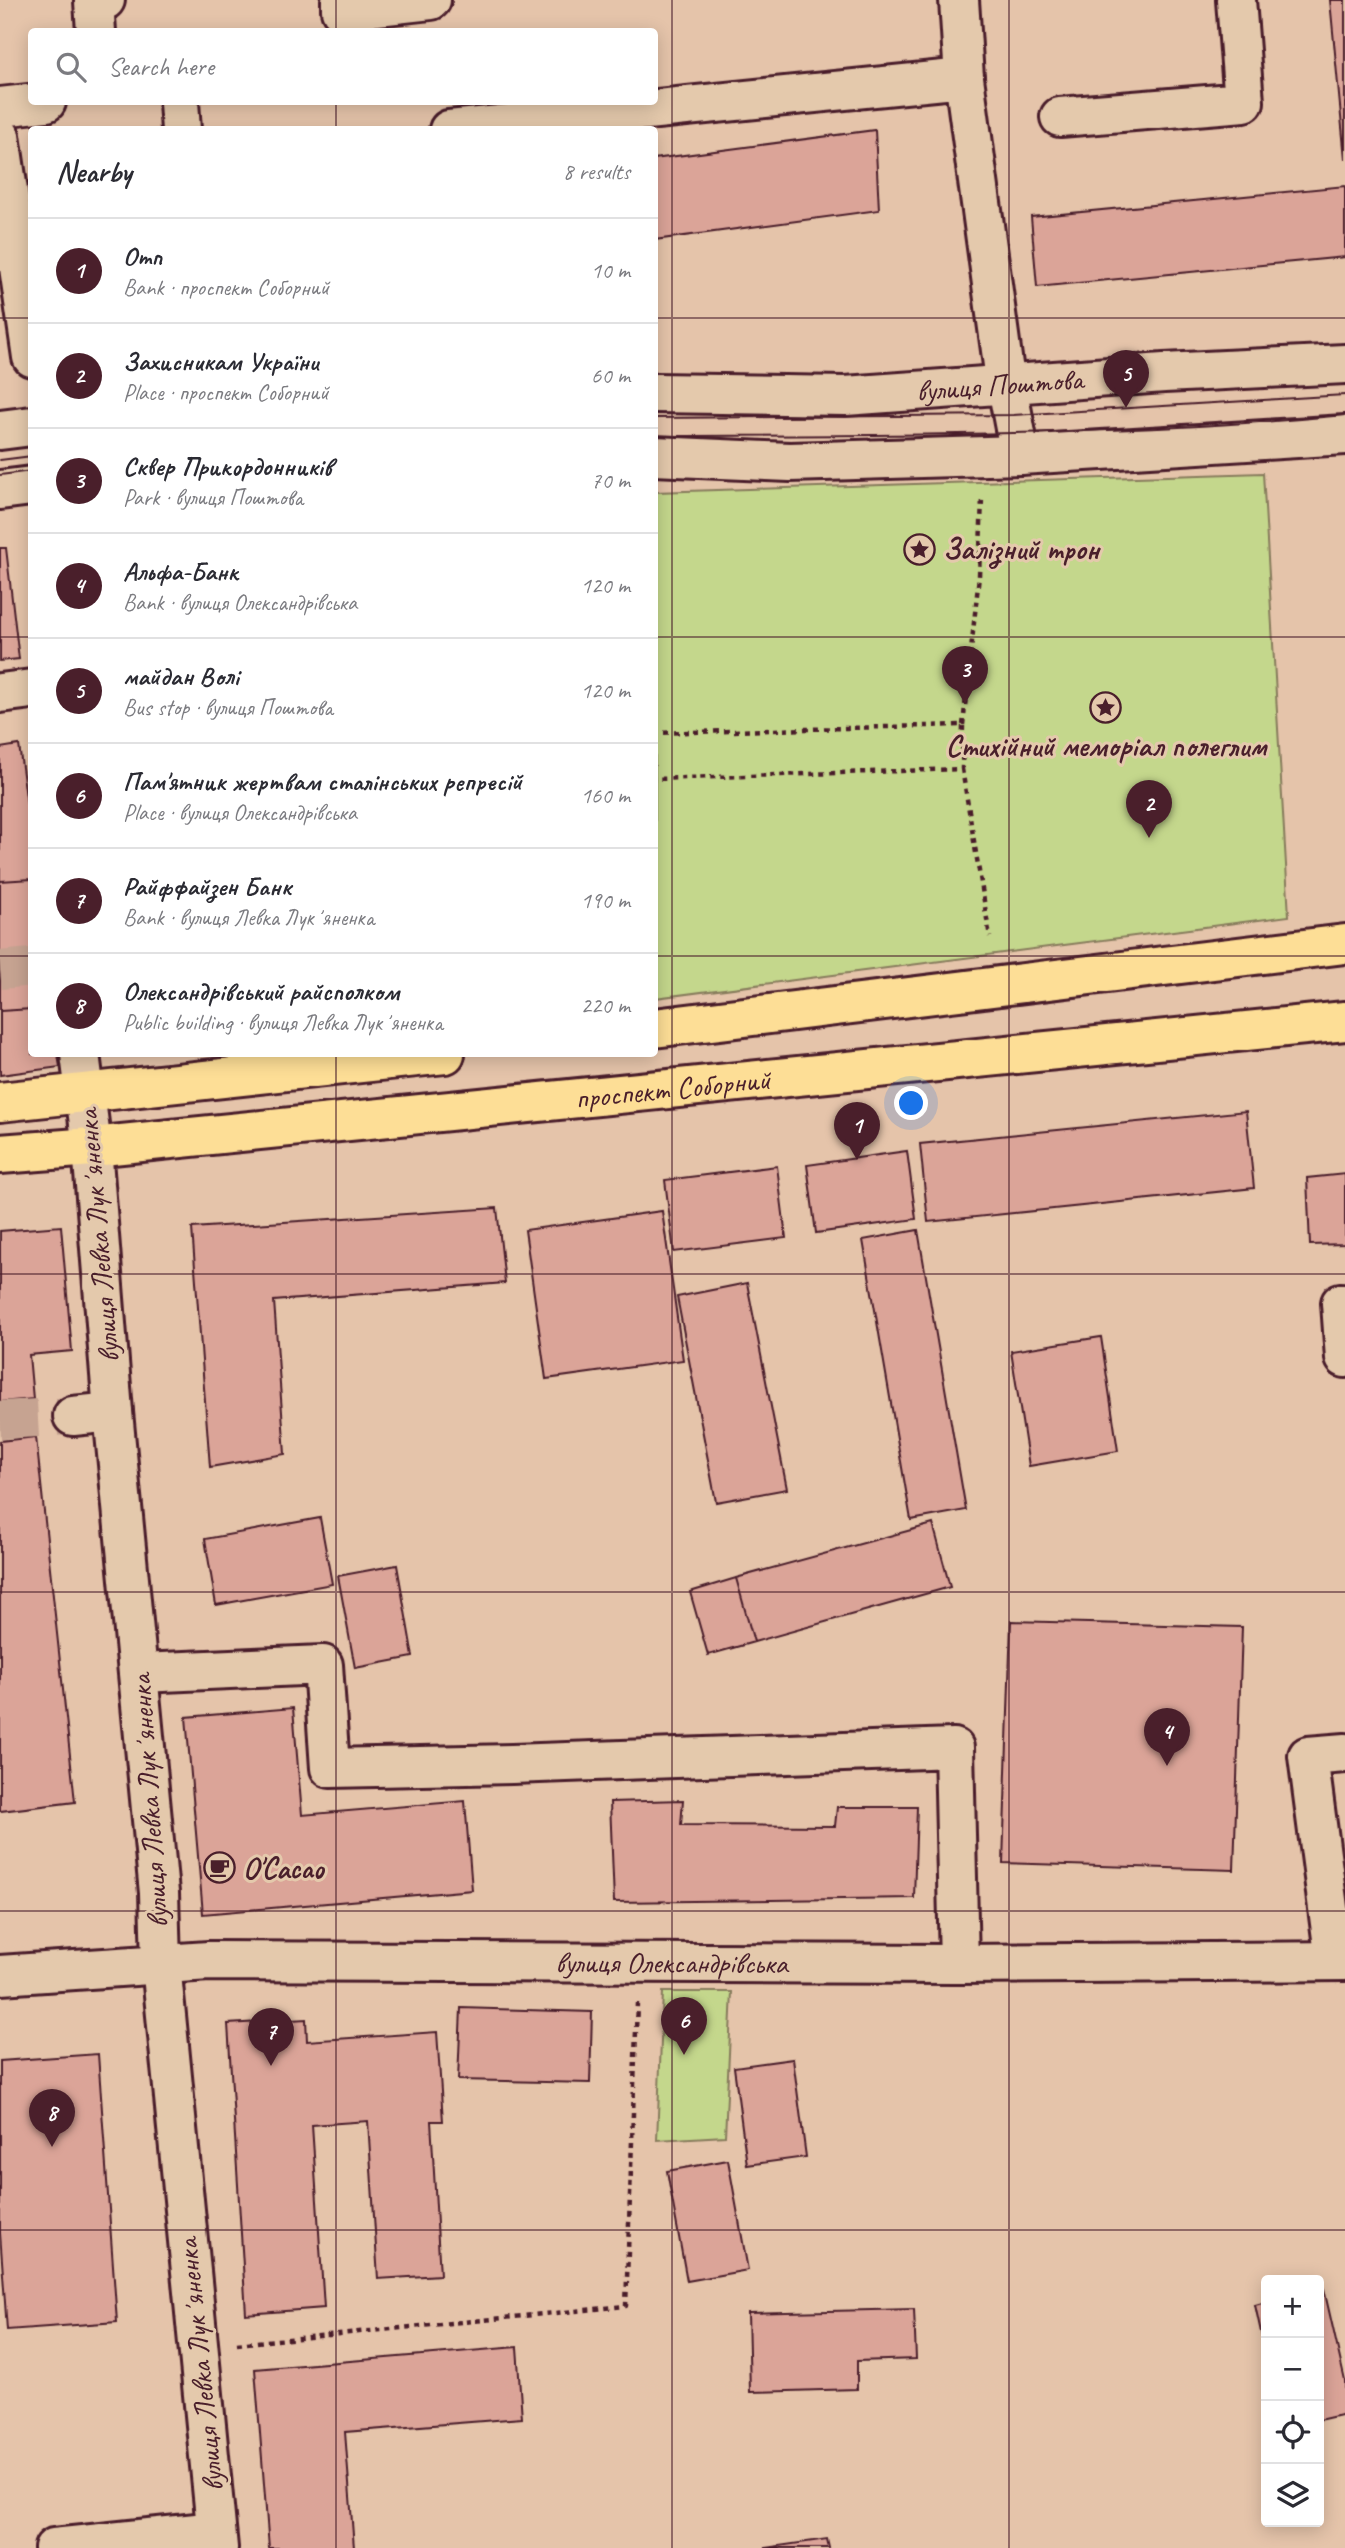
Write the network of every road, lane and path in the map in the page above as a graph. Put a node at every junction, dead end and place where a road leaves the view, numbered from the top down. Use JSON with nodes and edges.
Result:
{"nodes":[{"id":1,"x":105,"y":0,"type":"edge"},
{"id":2,"x":341,"y":0,"type":"edge"},
{"id":3,"x":431,"y":0,"type":"edge"},
{"id":4,"x":959,"y":0,"type":"edge"},
{"id":5,"x":1236,"y":0,"type":"edge"},
{"id":6,"x":96,"y":28,"type":"edge"},
{"id":7,"x":964,"y":78,"type":"junction"},
{"id":8,"x":28,"y":104,"type":"edge"},
{"id":9,"x":180,"y":105,"type":"edge"},
{"id":10,"x":0,"y":107,"type":"edge"},
{"id":11,"x":1060,"y":117,"type":"dead end"},
{"id":12,"x":181,"y":126,"type":"edge"},
{"id":13,"x":489,"y":126,"type":"edge"},
{"id":14,"x":0,"y":136,"type":"edge"},
{"id":15,"x":28,"y":329,"type":"edge"},
{"id":16,"x":1345,"y":364,"type":"edge"},
{"id":17,"x":1006,"y":383,"type":"junction"},
{"id":18,"x":658,"y":393,"type":"edge"},
{"id":19,"x":28,"y":426,"type":"edge"},
{"id":20,"x":0,"y":430,"type":"edge"},
{"id":21,"x":1345,"y":435,"type":"edge"},
{"id":22,"x":1020,"y":455,"type":"junction"},
{"id":23,"x":658,"y":456,"type":"edge"},
{"id":24,"x":28,"y":486,"type":"edge"},
{"id":25,"x":0,"y":490,"type":"edge"},
{"id":26,"x":982,"y":498,"type":"dead end"},
{"id":27,"x":28,"y":690,"type":"edge"},
{"id":28,"x":0,"y":693,"type":"edge"},
{"id":29,"x":963,"y":725,"type":"junction"},
{"id":30,"x":658,"y":733,"type":"edge"},
{"id":31,"x":962,"y":769,"type":"junction"},
{"id":32,"x":658,"y":779,"type":"edge"},
{"id":33,"x":990,"y":937,"type":"dead end"},
{"id":34,"x":1339,"y":939,"type":"edge"},
{"id":35,"x":1345,"y":1021,"type":"edge"},
{"id":36,"x":658,"y":1027,"type":"edge"},
{"id":37,"x":80,"y":1057,"type":"edge"},
{"id":38,"x":417,"y":1057,"type":"edge"},
{"id":39,"x":85,"y":1092,"type":"junction"},
{"id":40,"x":0,"y":1102,"type":"edge"},
{"id":41,"x":92,"y":1147,"type":"junction"},
{"id":42,"x":0,"y":1154,"type":"edge"},
{"id":43,"x":1341,"y":1303,"type":"dead end"},
{"id":44,"x":1345,"y":1357,"type":"edge"},
{"id":45,"x":113,"y":1412,"type":"junction"},
{"id":46,"x":73,"y":1416,"type":"tunnel mouth"},
{"id":47,"x":139,"y":1673,"type":"junction"},
{"id":48,"x":1345,"y":1753,"type":"edge"},
{"id":49,"x":1340,"y":1961,"type":"edge"},
{"id":50,"x":639,"y":1963,"type":"junction"},
{"id":51,"x":161,"y":1964,"type":"junction"},
{"id":52,"x":960,"y":1964,"type":"junction"},
{"id":53,"x":0,"y":1975,"type":"edge"},
{"id":54,"x":198,"y":2348,"type":"junction"},
{"id":55,"x":217,"y":2540,"type":"edge"},
{"id":56,"x":54,"y":2548,"type":"edge"}],
"edges":[{"from":1,"to":6,"type":"street"},
{"from":2,"to":3,"type":"street"},
{"from":4,"to":7,"type":"street"},
{"from":5,"to":11,"type":"street"},
{"from":7,"to":13,"type":"street"},
{"from":7,"to":17,"type":"street"},
{"from":8,"to":10,"type":"street"},
{"from":9,"to":12,"type":"street"},
{"from":14,"to":15,"type":"street"},
{"from":16,"to":17,"type":"street","name":"вулиця Поштова"},
{"from":17,"to":18,"type":"street","name":"вулиця Поштова"},
{"from":17,"to":22,"type":"street"},
{"from":19,"to":20,"type":"street"},
{"from":21,"to":22,"type":"street"},
{"from":22,"to":23,"type":"street"},
{"from":24,"to":25,"type":"street"},
{"from":26,"to":29,"type":"path"},
{"from":27,"to":28,"type":"street"},
{"from":29,"to":30,"type":"path"},
{"from":29,"to":31,"type":"path"},
{"from":31,"to":32,"type":"path"},
{"from":31,"to":33,"type":"path"},
{"from":34,"to":36,"type":"main road"},
{"from":35,"to":41,"type":"main road","name":"проспект Соборний"},
{"from":37,"to":39,"type":"street","name":"вулиця Левка Лукʼяненка"},
{"from":38,"to":39,"type":"main road"},
{"from":39,"to":40,"type":"main road"},
{"from":39,"to":41,"type":"street","name":"вулиця Левка Лукʼяненка"},
{"from":41,"to":42,"type":"main road","name":"проспект Соборний"},
{"from":41,"to":45,"type":"street","name":"вулиця Левка Лукʼяненка"},
{"from":43,"to":44,"type":"street"},
{"from":45,"to":46,"type":"street"},
{"from":45,"to":47,"type":"street","name":"вулиця Левка Лукʼяненка"},
{"from":47,"to":51,"type":"street","name":"вулиця Левка Лукʼяненка"},
{"from":47,"to":52,"type":"street"},
{"from":48,"to":49,"type":"street"},
{"from":49,"to":52,"type":"street","name":"вулиця Олександрівська"},
{"from":50,"to":51,"type":"street","name":"вулиця Олександрівська"},
{"from":50,"to":52,"type":"street","name":"вулиця Олександрівська"},
{"from":50,"to":54,"type":"path"},
{"from":51,"to":53,"type":"street","name":"вулиця Олександрівська"},
{"from":51,"to":54,"type":"street","name":"вулиця Левка Лукʼяненка"},
{"from":54,"to":55,"type":"street","name":"вулиця Левка Лукʼяненка"},
{"from":55,"to":56,"type":"street"}]}
